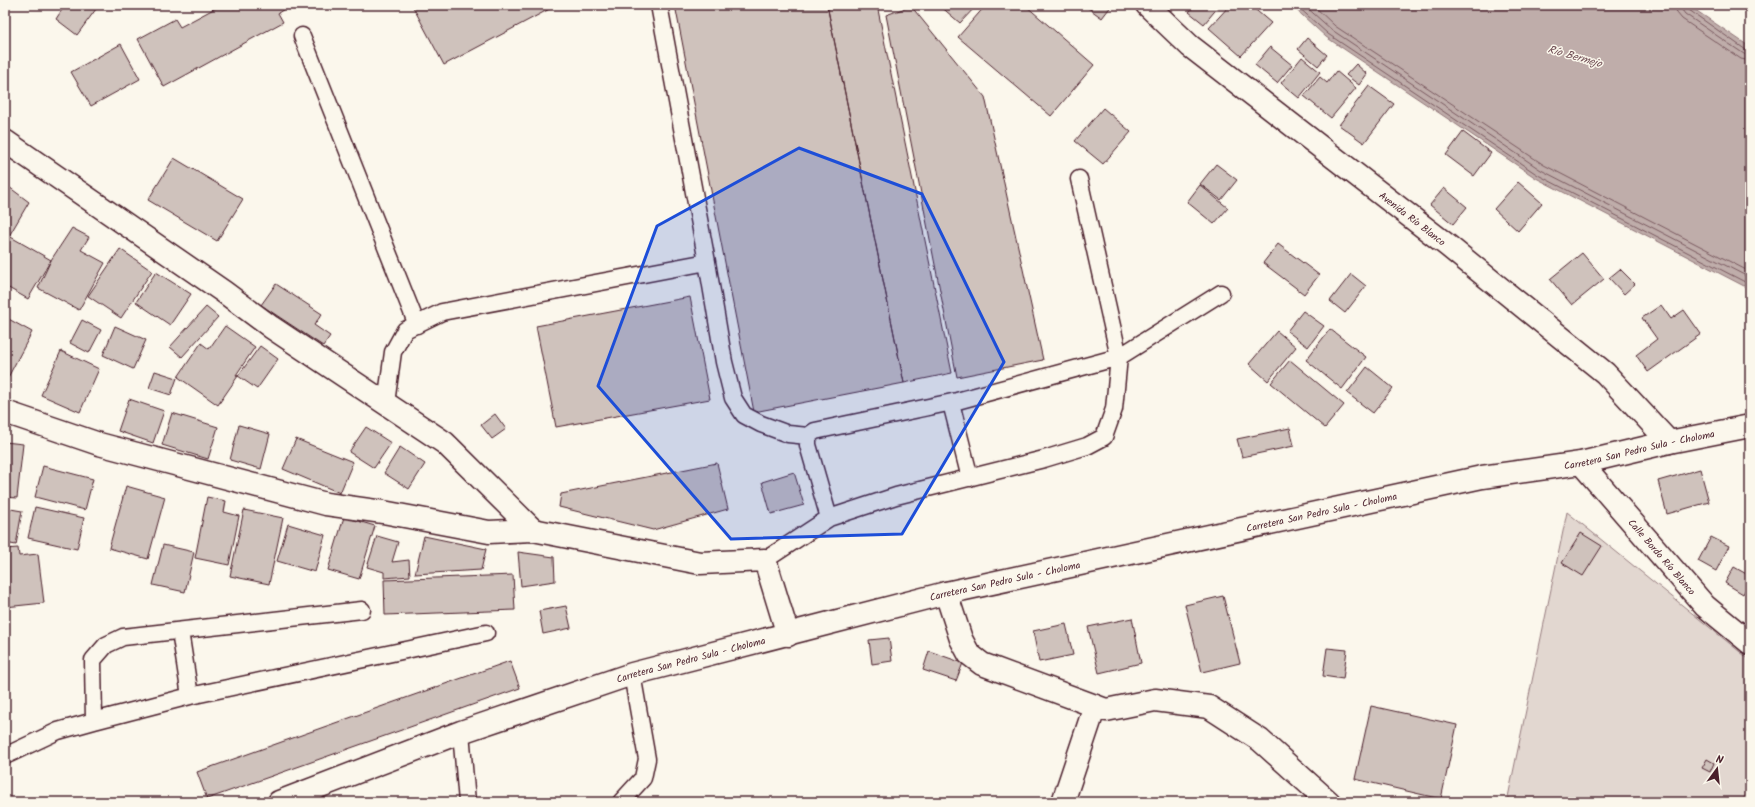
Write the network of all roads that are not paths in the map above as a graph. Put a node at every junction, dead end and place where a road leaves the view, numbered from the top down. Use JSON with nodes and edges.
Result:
{"nodes":[{"id":1,"x":659,"y":5,"type":"edge"},
{"id":2,"x":1147,"y":5,"type":"edge"},
{"id":3,"x":302,"y":36,"type":"dead end"},
{"id":4,"x":5,"y":141,"type":"edge"},
{"id":5,"x":1079,"y":179,"type":"dead end"},
{"id":6,"x":707,"y":262,"type":"junction"},
{"id":7,"x":1221,"y":293,"type":"dead end"},
{"id":8,"x":417,"y":324,"type":"junction"},
{"id":9,"x":1119,"y":357,"type":"junction"},
{"id":10,"x":386,"y":403,"type":"junction"},
{"id":11,"x":951,"y":403,"type":"junction"},
{"id":12,"x":5,"y":412,"type":"edge"},
{"id":13,"x":1750,"y":426,"type":"edge"},
{"id":14,"x":808,"y":436,"type":"junction"},
{"id":15,"x":1670,"y":442,"type":"junction"},
{"id":16,"x":1581,"y":463,"type":"junction"},
{"id":17,"x":970,"y":478,"type":"junction"},
{"id":18,"x":829,"y":518,"type":"junction"},
{"id":19,"x":533,"y":530,"type":"junction"},
{"id":20,"x":765,"y":560,"type":"junction"},
{"id":21,"x":946,"y":593,"type":"junction"},
{"id":22,"x":362,"y":610,"type":"dead end"},
{"id":23,"x":180,"y":631,"type":"junction"},
{"id":24,"x":486,"y":633,"type":"dead end"},
{"id":25,"x":788,"y":634,"type":"junction"},
{"id":26,"x":1750,"y":643,"type":"edge"},
{"id":27,"x":632,"y":674,"type":"junction"},
{"id":28,"x":190,"y":696,"type":"junction"},
{"id":29,"x":1094,"y":706,"type":"junction"},
{"id":30,"x":94,"y":721,"type":"junction"},
{"id":31,"x":461,"y":732,"type":"junction"},
{"id":32,"x":5,"y":756,"type":"edge"},
{"id":33,"x":279,"y":802,"type":"edge"},
{"id":34,"x":467,"y":802,"type":"edge"},
{"id":35,"x":621,"y":802,"type":"edge"},
{"id":36,"x":1063,"y":802,"type":"edge"},
{"id":37,"x":1329,"y":802,"type":"edge"}],
"edges":[{"from":1,"to":6,"type":"lane"},
{"from":2,"to":15,"type":"street","name":"Avenida Río Blanco"},
{"from":3,"to":8,"type":"lane"},
{"from":4,"to":10,"type":"street"},
{"from":5,"to":9,"type":"lane"},
{"from":6,"to":8,"type":"lane"},
{"from":6,"to":14,"type":"lane"},
{"from":7,"to":9,"type":"lane"},
{"from":8,"to":10,"type":"lane"},
{"from":9,"to":11,"type":"lane"},
{"from":9,"to":17,"type":"lane"},
{"from":10,"to":19,"type":"street"},
{"from":11,"to":14,"type":"lane"},
{"from":11,"to":17,"type":"lane"},
{"from":12,"to":19,"type":"street"},
{"from":13,"to":15,"type":"street","name":"Carretera San Pedro Sula - Choloma"},
{"from":14,"to":18,"type":"lane"},
{"from":15,"to":16,"type":"street","name":"Carretera San Pedro Sula - Choloma"},
{"from":16,"to":21,"type":"street","name":"Carretera San Pedro Sula - Choloma"},
{"from":16,"to":26,"type":"street","name":"Calle Bordo Río Blanco"},
{"from":17,"to":18,"type":"lane"},
{"from":18,"to":20,"type":"lane"},
{"from":19,"to":20,"type":"street"},
{"from":20,"to":25,"type":"street"},
{"from":21,"to":25,"type":"street","name":"Carretera San Pedro Sula - Choloma"},
{"from":21,"to":29,"type":"street"},
{"from":22,"to":23,"type":"lane"},
{"from":23,"to":28,"type":"lane"},
{"from":23,"to":30,"type":"lane"},
{"from":24,"to":28,"type":"lane"},
{"from":25,"to":27,"type":"street","name":"Carretera San Pedro Sula - Choloma"},
{"from":27,"to":31,"type":"street","name":"Carretera San Pedro Sula - Choloma"},
{"from":27,"to":35,"type":"lane"},
{"from":28,"to":30,"type":"lane"},
{"from":29,"to":36,"type":"street"},
{"from":29,"to":37,"type":"street"},
{"from":30,"to":32,"type":"lane"},
{"from":31,"to":33,"type":"street","name":"Carretera San Pedro Sula - Choloma"},
{"from":31,"to":34,"type":"lane"}]}
